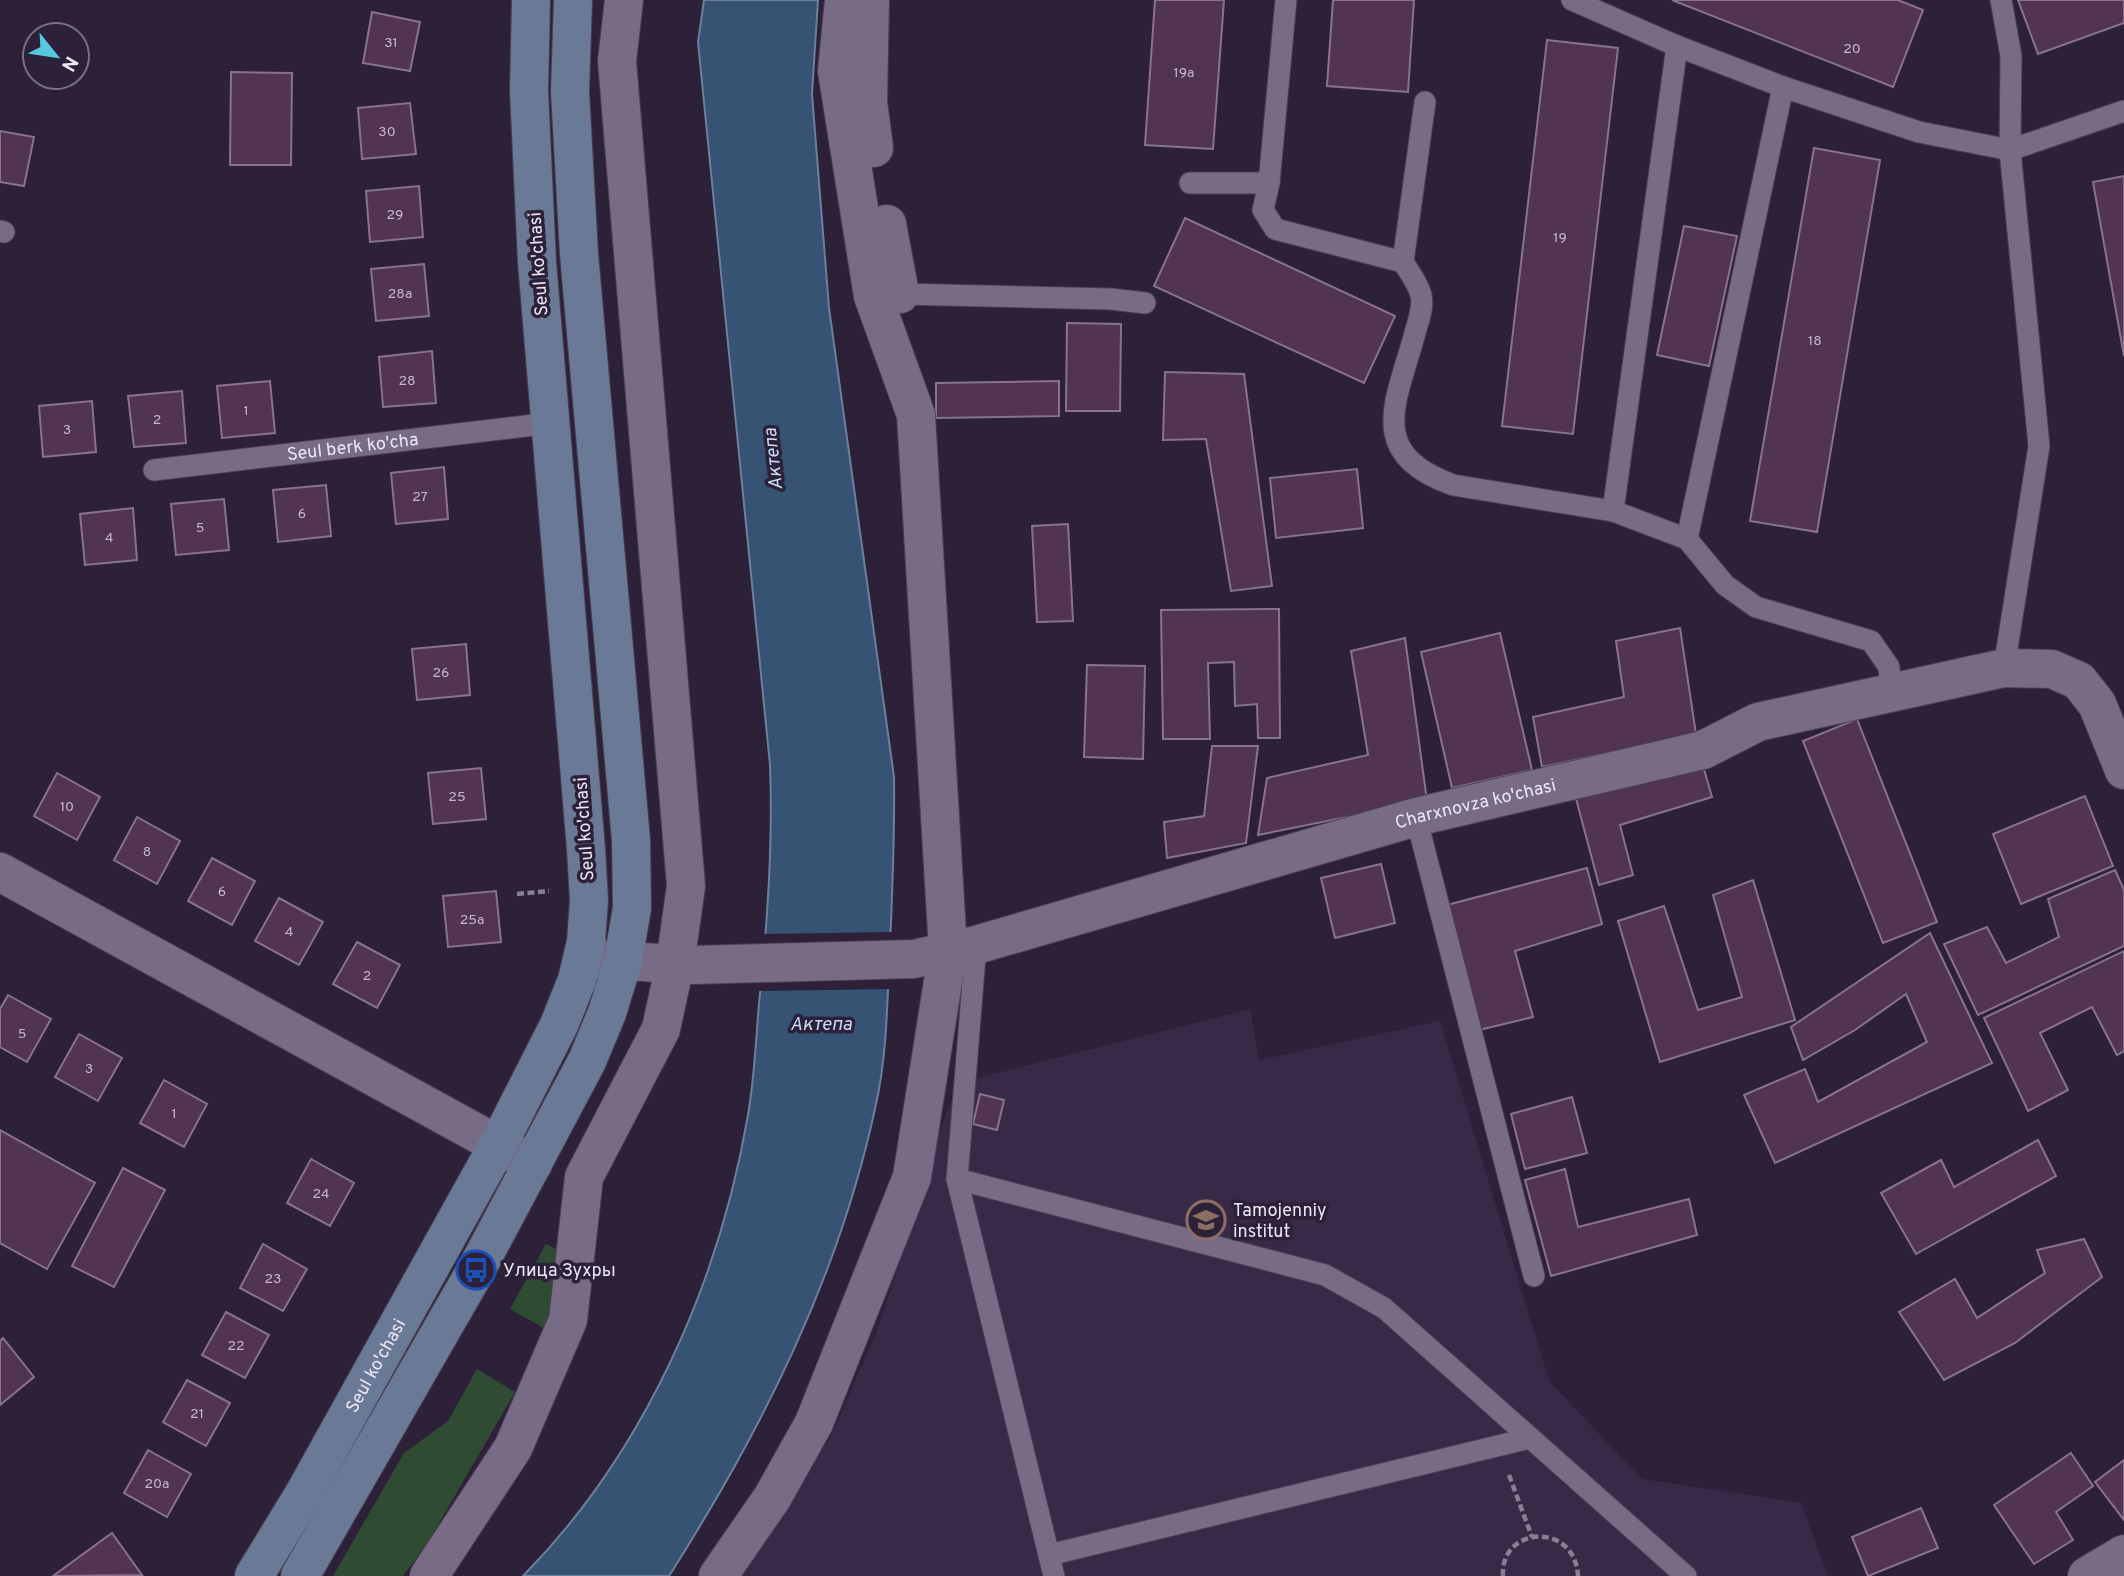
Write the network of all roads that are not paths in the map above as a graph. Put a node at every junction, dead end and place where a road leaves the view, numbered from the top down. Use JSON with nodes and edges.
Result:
{"nodes":[{"id":1,"x":531,"y":0,"type":"edge"},
{"id":2,"x":573,"y":0,"type":"edge"},
{"id":3,"x":624,"y":0,"type":"edge"},
{"id":4,"x":844,"y":0,"type":"edge"},
{"id":5,"x":870,"y":0,"type":"edge"},
{"id":6,"x":1286,"y":0,"type":"edge"},
{"id":7,"x":1572,"y":0,"type":"edge"},
{"id":8,"x":2000,"y":0,"type":"edge"},
{"id":9,"x":1677,"y":46,"type":"junction"},
{"id":10,"x":1783,"y":87,"type":"junction"},
{"id":11,"x":1425,"y":102,"type":"dead end"},
{"id":12,"x":2124,"y":111,"type":"edge"},
{"id":13,"x":2010,"y":149,"type":"junction"},
{"id":14,"x":1190,"y":183,"type":"dead end"},
{"id":15,"x":1269,"y":183,"type":"junction"},
{"id":16,"x":1403,"y":262,"type":"junction"},
{"id":17,"x":901,"y":294,"type":"joint"},
{"id":18,"x":1145,"y":303,"type":"dead end"},
{"id":19,"x":551,"y":423,"type":"junction"},
{"id":20,"x":153,"y":470,"type":"dead end"},
{"id":21,"x":1613,"y":511,"type":"junction"},
{"id":22,"x":1688,"y":539,"type":"junction"},
{"id":23,"x":2004,"y":668,"type":"junction"},
{"id":24,"x":1891,"y":691,"type":"junction"},
{"id":25,"x":2124,"y":770,"type":"edge"},
{"id":26,"x":1416,"y":817,"type":"junction"},
{"id":27,"x":0,"y":872,"type":"edge"},
{"id":28,"x":946,"y":951,"type":"junction"},
{"id":29,"x":583,"y":958,"type":"junction"},
{"id":30,"x":623,"y":961,"type":"junction"},
{"id":31,"x":684,"y":964,"type":"junction"},
{"id":32,"x":498,"y":1145,"type":"junction"},
{"id":33,"x":533,"y":1164,"type":"junction"},
{"id":34,"x":957,"y":1178,"type":"junction"},
{"id":35,"x":1534,"y":1276,"type":"dead end"},
{"id":36,"x":1530,"y":1438,"type":"junction"},
{"id":37,"x":2124,"y":1554,"type":"edge"},
{"id":38,"x":1051,"y":1566,"type":"edge"},
{"id":39,"x":254,"y":1576,"type":"edge"},
{"id":40,"x":300,"y":1576,"type":"edge"},
{"id":41,"x":429,"y":1576,"type":"edge"},
{"id":42,"x":718,"y":1576,"type":"edge"},
{"id":43,"x":1686,"y":1576,"type":"edge"},
{"id":44,"x":2087,"y":1576,"type":"edge"}],
"edges":[{"from":1,"to":19,"type":"main road","name":"Seul ko'chasi"},
{"from":2,"to":30,"type":"main road"},
{"from":3,"to":31,"type":"street"},
{"from":4,"to":28,"type":"street"},
{"from":5,"to":17,"type":"street"},
{"from":6,"to":15,"type":"lane"},
{"from":7,"to":9,"type":"lane"},
{"from":8,"to":13,"type":"lane"},
{"from":9,"to":10,"type":"lane"},
{"from":9,"to":21,"type":"lane"},
{"from":10,"to":13,"type":"lane"},
{"from":10,"to":22,"type":"lane"},
{"from":11,"to":16,"type":"lane"},
{"from":12,"to":13,"type":"lane"},
{"from":13,"to":23,"type":"lane"},
{"from":14,"to":15,"type":"lane"},
{"from":15,"to":16,"type":"lane"},
{"from":16,"to":21,"type":"lane"},
{"from":17,"to":18,"type":"lane"},
{"from":19,"to":20,"type":"lane","name":"Seul berk ko'cha"},
{"from":19,"to":29,"type":"main road","name":"Seul ko'chasi"},
{"from":21,"to":22,"type":"lane"},
{"from":22,"to":24,"type":"lane"},
{"from":23,"to":24,"type":"street","name":"Charxnovza ko'chasi"},
{"from":23,"to":25,"type":"street","name":"Charxnovza ko'chasi"},
{"from":24,"to":26,"type":"street","name":"Charxnovza ko'chasi"},
{"from":26,"to":28,"type":"street","name":"Charxnovza ko'chasi"},
{"from":26,"to":35,"type":"lane"},
{"from":27,"to":32,"type":"street"},
{"from":28,"to":31,"type":"street","name":"Charxnovza ko'chasi"},
{"from":28,"to":34,"type":"lane"},
{"from":28,"to":42,"type":"street"},
{"from":29,"to":30,"type":"street","name":"Charxnovza ko'chasi"},
{"from":29,"to":32,"type":"main road","name":"Seul ko'chasi"},
{"from":30,"to":31,"type":"street","name":"Charxnovza ko'chasi"},
{"from":30,"to":33,"type":"main road"},
{"from":31,"to":41,"type":"street"},
{"from":32,"to":33,"type":"street"},
{"from":32,"to":39,"type":"main road","name":"Seul ko'chasi"},
{"from":33,"to":40,"type":"main road"},
{"from":34,"to":36,"type":"lane"},
{"from":34,"to":38,"type":"lane"},
{"from":36,"to":38,"type":"lane"},
{"from":36,"to":43,"type":"lane"},
{"from":37,"to":44,"type":"street"}]}
